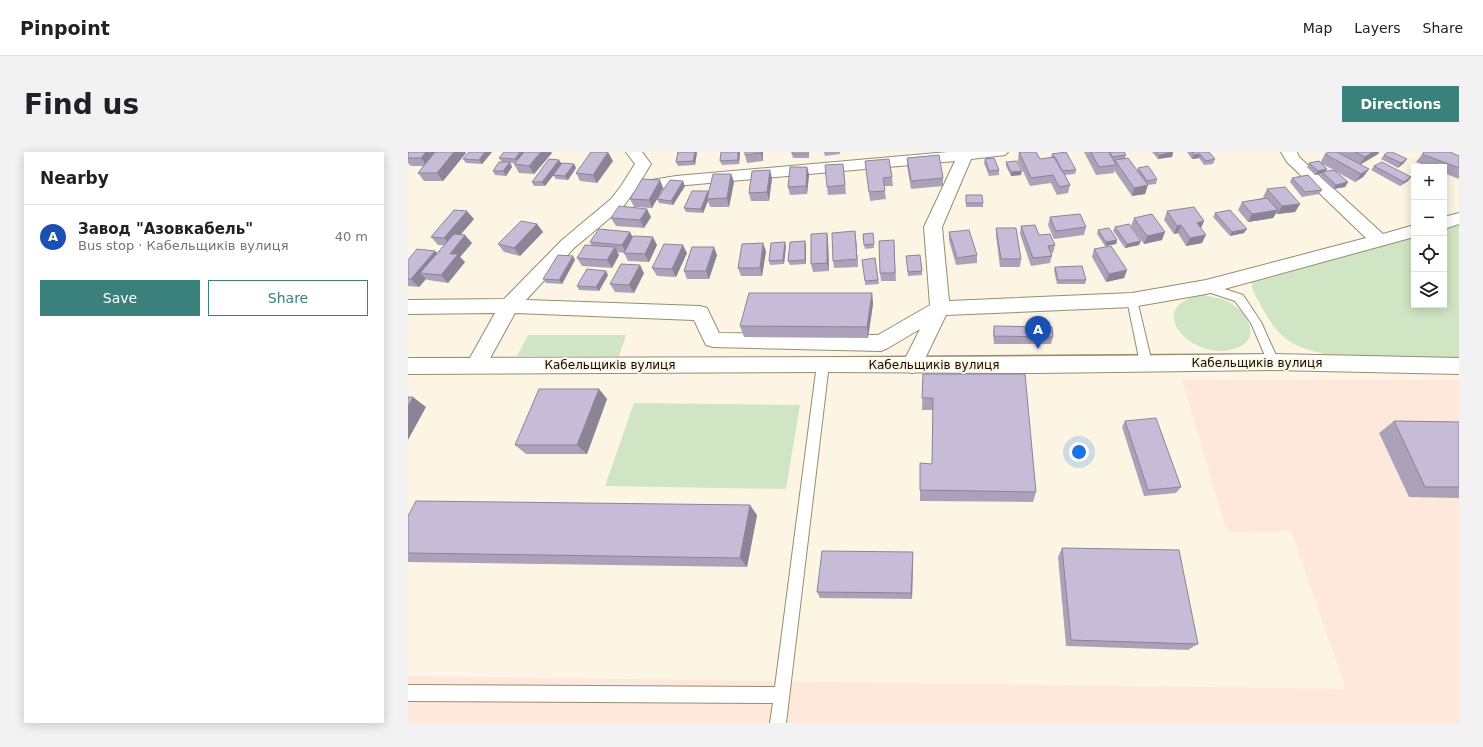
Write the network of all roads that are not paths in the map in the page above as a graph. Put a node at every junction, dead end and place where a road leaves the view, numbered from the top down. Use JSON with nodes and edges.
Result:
{"nodes":[{"id":1,"x":634,"y":152,"type":"edge"},
{"id":2,"x":1000,"y":152,"type":"edge"},
{"id":3,"x":1289,"y":152,"type":"edge"},
{"id":4,"x":965,"y":155,"type":"junction"},
{"id":5,"x":628,"y":189,"type":"junction"},
{"id":6,"x":1459,"y":218,"type":"edge"},
{"id":7,"x":1447,"y":222,"type":"edge"},
{"id":8,"x":1411,"y":232,"type":"edge"},
{"id":9,"x":1380,"y":241,"type":"junction"},
{"id":10,"x":1206,"y":287,"type":"junction"},
{"id":11,"x":1132,"y":300,"type":"junction"},
{"id":12,"x":509,"y":306,"type":"junction"},
{"id":13,"x":408,"y":307,"type":"edge"},
{"id":14,"x":940,"y":308,"type":"junction"},
{"id":15,"x":1273,"y":362,"type":"junction"},
{"id":16,"x":1146,"y":363,"type":"junction"},
{"id":17,"x":823,"y":364,"type":"junction"},
{"id":18,"x":912,"y":365,"type":"junction"},
{"id":19,"x":408,"y":366,"type":"edge"},
{"id":20,"x":476,"y":366,"type":"junction"},
{"id":21,"x":1459,"y":366,"type":"edge"},
{"id":22,"x":408,"y":693,"type":"edge"},
{"id":23,"x":782,"y":695,"type":"junction"},
{"id":24,"x":778,"y":723,"type":"edge"}],
"edges":[{"from":1,"to":5,"type":"street"},
{"from":2,"to":4,"type":"street"},
{"from":3,"to":9,"type":"street"},
{"from":4,"to":5,"type":"street"},
{"from":4,"to":14,"type":"street"},
{"from":5,"to":12,"type":"street"},
{"from":6,"to":7,"type":"street"},
{"from":8,"to":9,"type":"street","name":"Кабельщиків вулиця"},
{"from":9,"to":10,"type":"street","name":"Кабельщиків вулиця"},
{"from":10,"to":11,"type":"street","name":"Кабельщиків вулиця"},
{"from":10,"to":15,"type":"lane"},
{"from":11,"to":14,"type":"street","name":"Кабельщиків вулиця"},
{"from":11,"to":16,"type":"lane"},
{"from":12,"to":13,"type":"street","name":"Кабельщиків вулиця"},
{"from":12,"to":14,"type":"street","name":"Кабельщиків вулиця"},
{"from":12,"to":20,"type":"street"},
{"from":14,"to":18,"type":"street"},
{"from":15,"to":16,"type":"street","name":"Кабельщиків вулиця"},
{"from":15,"to":21,"type":"street","name":"Кабельщиків вулиця"},
{"from":16,"to":18,"type":"street","name":"Кабельщиків вулиця"},
{"from":17,"to":18,"type":"street","name":"Кабельщиків вулиця"},
{"from":17,"to":20,"type":"street","name":"Кабельщиків вулиця"},
{"from":17,"to":23,"type":"lane"},
{"from":19,"to":20,"type":"street","name":"Кабельщиків вулиця"},
{"from":22,"to":23,"type":"lane"},
{"from":23,"to":24,"type":"lane"}]}
